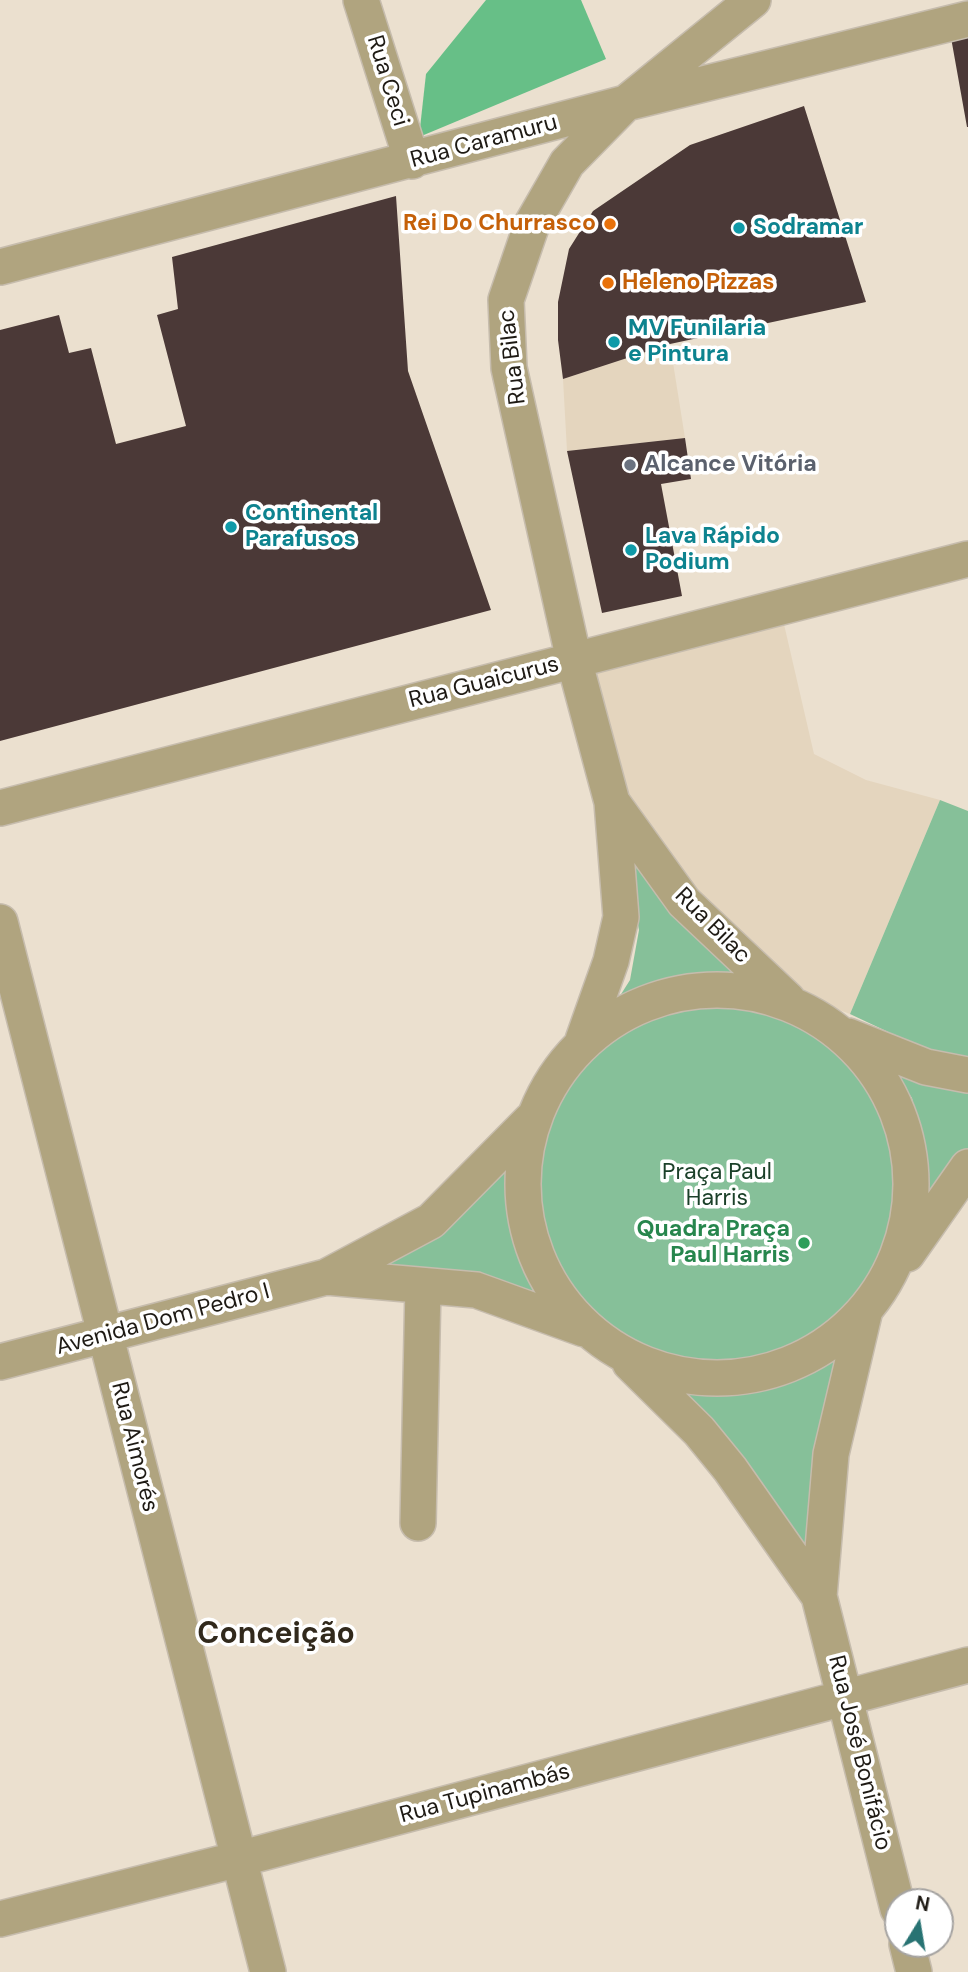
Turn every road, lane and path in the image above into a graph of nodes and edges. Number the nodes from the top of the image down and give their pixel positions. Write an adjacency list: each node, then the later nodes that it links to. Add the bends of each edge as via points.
1 (361, 0): 5 (street, Rua Ceci)
2 (753, 0): 4 (street, Rua Bilac)
3 (968, 19): 4 (street, Rua Caramuru)
4 (626, 103): 5 (street, Rua Caramuru); 8 (street, Rua Bilac, via 567,163 531,224 506,300 509,368)
5 (412, 161): 6 (street, Rua Caramuru)
6 (0, 267)
7 (968, 559): 8 (street, Rua Guaicurus)
8 (574, 660): 9 (street, Rua Bilac); 10 (street, Rua Guaicurus)
9 (612, 802): 12 (street, Rua Bilac, via 684,902); 14 (street, Rua Bilac, via 621,916 611,961)
10 (0, 808)
11 (0, 922): 23 (street, Rua Aimorés)
12 (796, 1008): 13 (street); 14 (street, via 755,993 694,990 635,1006)
13 (829, 1028): 15 (street, via 926,1067); 19 (street, via 861,1052 895,1103 912,1162 909,1223)
14 (583, 1040): 16 (street, via 551,1082)
15 (968, 1075)
16 (535, 1116): 18 (street, Avenida Dom Pedro I, via 431,1222); 22 (street, via 524,1146 522,1207 538,1266 563,1305)
17 (968, 1167): 19 (street)
18 (326, 1277): 20 (street, Avenida Dom Pedro I); 23 (street, Avenida Dom Pedro I)
19 (888, 1280): 21 (street)
20 (424, 1286): 22 (street, Avenida Dom Pedro I, via 476,1290); 26 (street)
21 (865, 1310): 24 (street, via 850,1328 799,1362 740,1378 678,1376); 27 (street, Rua José Bonifácio, via 831,1454)
22 (593, 1332): 24 (street)
23 (106, 1335): 25 (street, Avenida Dom Pedro I); 30 (street, Rua Aimorés)
24 (620, 1353): 27 (street, Rua José Bonifácio, via 715,1450)
25 (0, 1362)
26 (418, 1522)
27 (819, 1596): 29 (street, Rua José Bonifácio)
28 (968, 1665): 29 (street, Rua Tupinambás)
29 (845, 1698): 30 (street, Rua Tupinambás); 31 (street, Rua José Bonifácio)
30 (239, 1859): 32 (street, Rua Tupinambás); 33 (street, Rua Aimorés)
31 (893, 1888)
32 (0, 1919)
33 (268, 1972)

